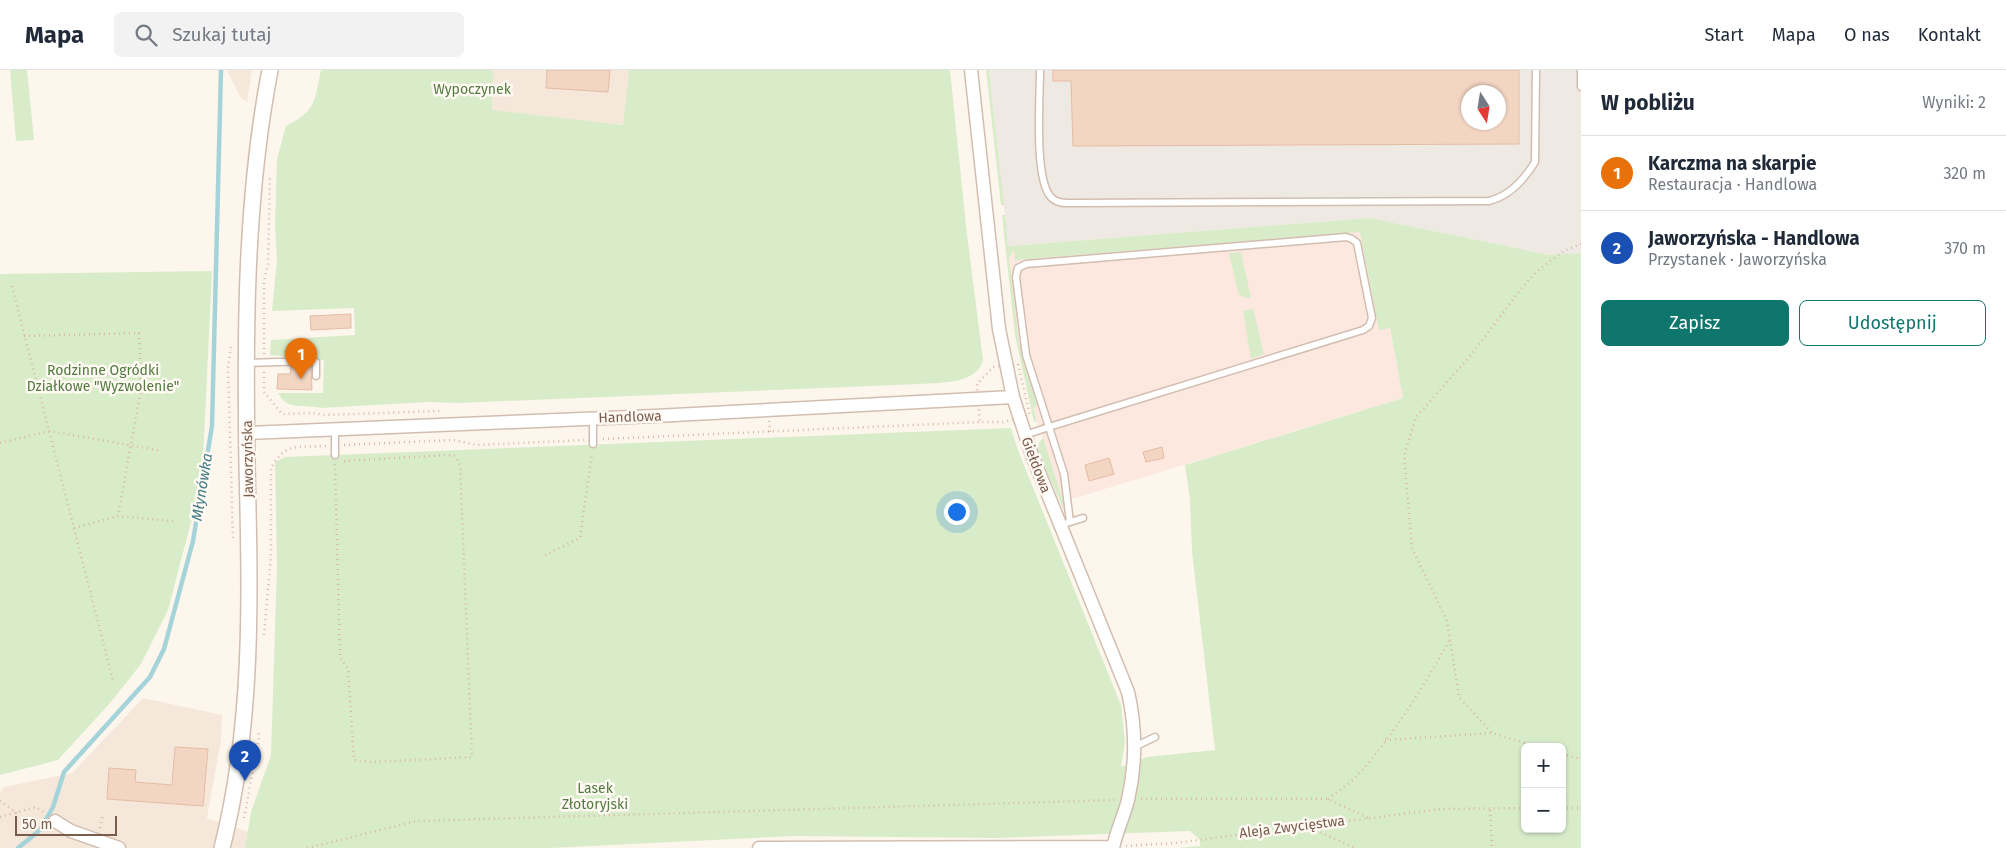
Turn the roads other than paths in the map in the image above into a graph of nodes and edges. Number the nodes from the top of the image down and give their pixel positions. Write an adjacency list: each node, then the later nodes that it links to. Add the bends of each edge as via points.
1 (270, 70): 7 (street, Jaworzyńska, via 251,210)
2 (971, 70): 9 (street, Giełdowa, via 999,329)
3 (1040, 70): 4 (lane, via 1041,170 1050,197 1059,202 1075,203 1500,199 1518,184 1535,162)
4 (1536, 70)
5 (1581, 70): 6 (lane)
6 (1581, 87)
7 (246, 363): 8 (lane, via 313,361 316,362); 13 (street, Jaworzyńska)
8 (316, 376)
9 (1013, 397): 10 (street, Handlowa); 14 (street, Giełdowa)
10 (593, 418): 12 (street, Handlowa); 15 (lane)
11 (1049, 427): 11 (lane, via 1366,329 1372,318 1357,243 1346,238 1022,265 1016,275 1025,351); 14 (lane); 18 (lane, via 1064,474)
12 (335, 429): 13 (street, Handlowa); 16 (lane)
13 (247, 433): 25 (street, Jaworzyńska, via 249,623 242,725)
14 (1025, 435): 18 (street, Giełdowa)
15 (593, 442)
16 (335, 458)
17 (1083, 518): 18 (lane)
18 (1065, 524): 20 (street, Giełdowa, via 1128,692)
19 (1155, 737): 20 (lane)
20 (1134, 747): 23 (street, Giełdowa, via 1128,799)
21 (55, 821): 24 (street, via 71,831)
22 (797, 847): 23 (street); 26 (street)
23 (1113, 847)
24 (119, 848)
25 (222, 848)
26 (759, 848)

